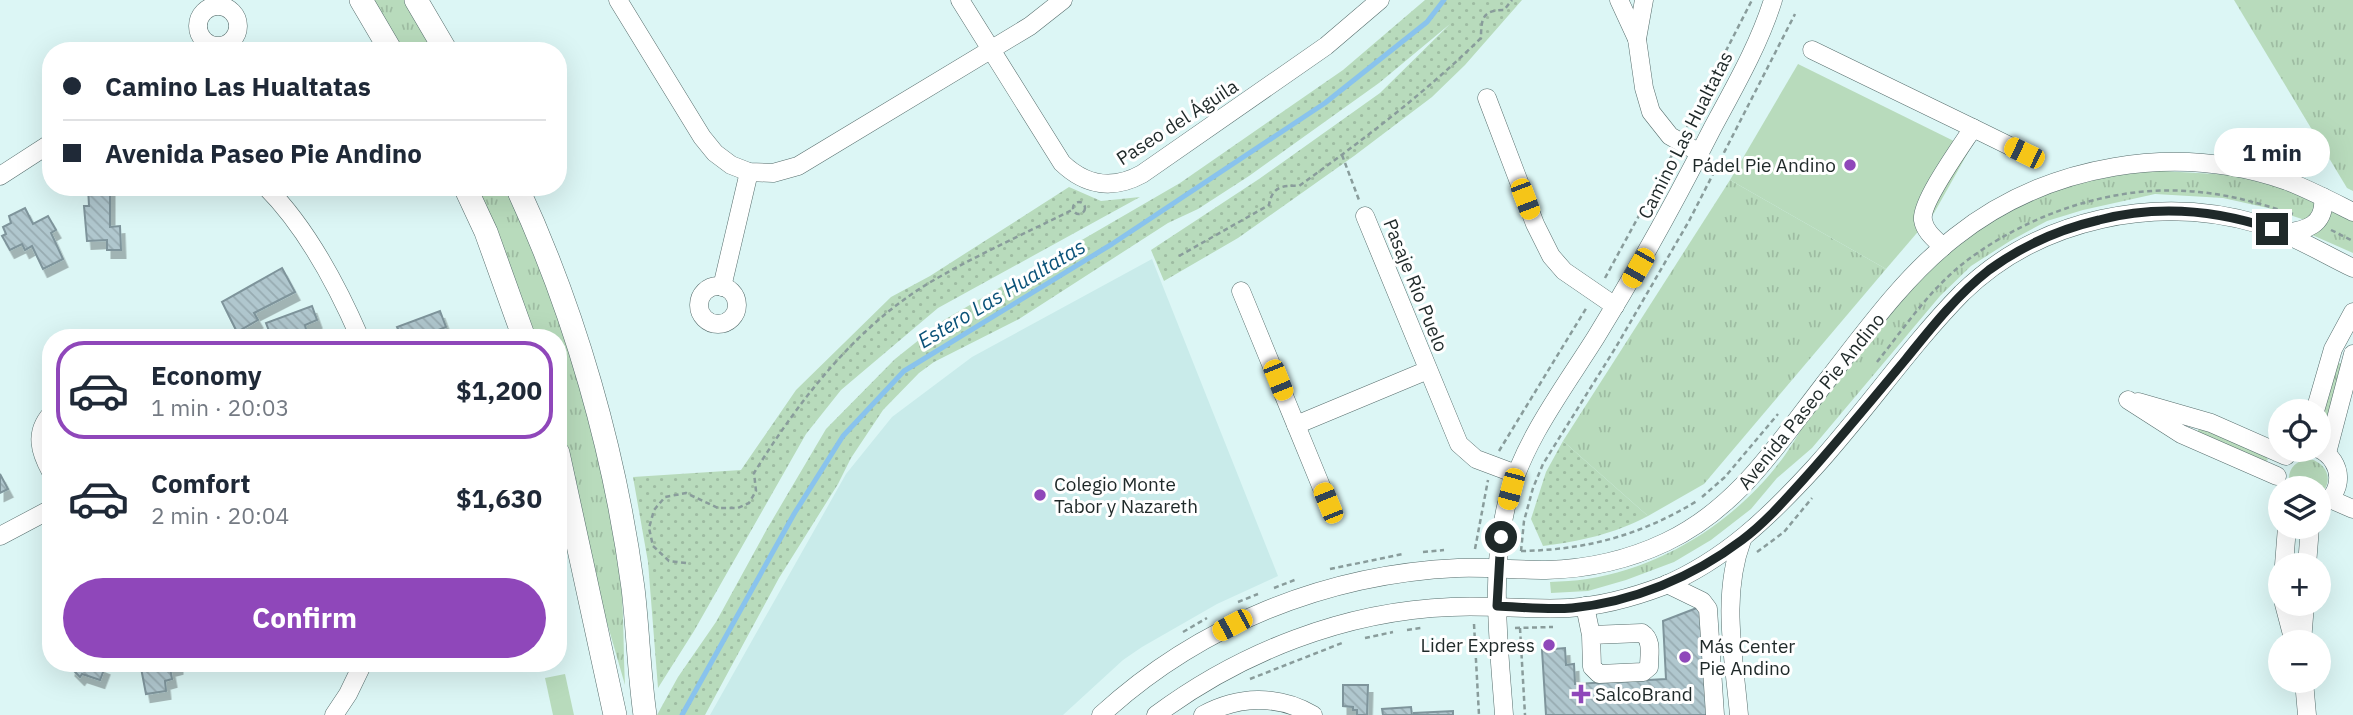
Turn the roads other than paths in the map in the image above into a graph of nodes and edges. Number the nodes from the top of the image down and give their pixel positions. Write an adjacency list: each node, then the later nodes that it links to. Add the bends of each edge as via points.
1 (361, 0): 11 (main road)
2 (416, 0): 12 (main road)
3 (618, 0): 20 (street, via 708,145 723,160)
4 (960, 0): 13 (street, Paseo del Águila)
5 (1063, 0): 13 (street)
6 (1380, 0): 13 (street, Paseo del Águila, via 1294,69 1142,174 1118,184 1089,181 1062,163)
7 (1619, 0): 10 (street)
8 (1644, 0): 10 (street)
9 (1773, 0): 18 (street, Camino Las Hualtatas)
10 (1637, 39): 18 (street, via 1651,112 1663,129)
11 (386, 42)
12 (441, 42)
13 (991, 50): 20 (street, via 798,166 773,173)
14 (1812, 50): 16 (street)
15 (1488, 98): 33 (street, via 1546,248 1564,271)
16 (1973, 128): 19 (street); 29 (street, via 1923,213 1931,236)
17 (42, 149): 21 (street)
18 (1700, 153): 33 (street, Camino Las Hualtatas)
19 (2024, 153)
20 (749, 172): 31 (street)
21 (0, 176)
22 (273, 196): 35 (street, via 298,226)
23 (469, 196): 36 (main road)
24 (521, 196): 64 (main road, via 564,307 602,433 633,589)
25 (2323, 197): 26 (street, Avenida Paseo Pie Andino); 28 (street, via 2317,222 2305,230); 29 (street, Avenida Paseo Pie Andino, via 2284,180 2236,169 2132,164 2080,174 2027,193 1989,213)
26 (2353, 212)
27 (1365, 216): 38 (street, Pasaje Río Puelo)
28 (2282, 233): 30 (street, Avenida Paseo Pie Andino); 56 (street, Avenida Paseo Pie Andino, via 2224,216 2148,211 2071,228 2013,254 1965,291 1779,507)
29 (1943, 247): 57 (street, Avenida Paseo Pie Andino, via 1849,352 1754,475 1714,512 1668,541 1610,562 1545,570)
30 (2353, 268)
31 (722, 286)
32 (1241, 291): 40 (street)
33 (1615, 306): 46 (street, Camino Las Hualtatas)
34 (2353, 312): 39 (street, via 2333,349)
35 (355, 329)
36 (521, 329)
37 (2353, 354): 41 (street)
38 (1428, 370): 40 (street, Pasaje Río Puelo); 46 (street, Pasaje Río Puelo, via 1460,444 1469,454)
39 (2318, 399)
40 (1296, 425): 51 (street)
41 (2331, 425)
42 (42, 430): 44 (street)
43 (2268, 445): 47 (street, via 2128,400 2181,434)
44 (42, 451)
45 (2331, 459): 48 (street)
46 (1516, 474): 57 (street, Camino Las Hualtatas)
47 (2268, 478)
48 (2346, 481): 50 (street)
49 (567, 494): 67 (main road)
50 (2331, 494)
51 (1328, 503)
52 (2331, 504): 53 (street)
53 (2353, 509)
54 (42, 514): 55 (street)
55 (0, 536)
56 (1742, 540): 58 (street, Avenida Paseo Pie Andino); 59 (street)
57 (1499, 558): 60 (street, Camino Las Hualtatas); 68 (street, Avenida Paseo Pie Andino, via 1378,577 1279,604 1179,656)
58 (1667, 584): 60 (street, Avenida Paseo Pie Andino, via 1627,597 1588,622 1547,608); 61 (street)
59 (1730, 605): 61 (street); 73 (street)
60 (1497, 606): 65 (street, Camino Las Hualtatas); 69 (street, Avenida Paseo Pie Andino, via 1402,612 1328,628 1227,669)
61 (1708, 608): 72 (street)
62 (359, 672): 66 (street)
63 (2305, 693): 74 (street)
64 (645, 713)
65 (1506, 713)
66 (334, 715)
67 (615, 715)
68 (1101, 715)
69 (1156, 715)
70 (1203, 715): 71 (street, via 1240,700 1266,699)
71 (1313, 715)
72 (1715, 715)
73 (1739, 715)
74 (2307, 715)

